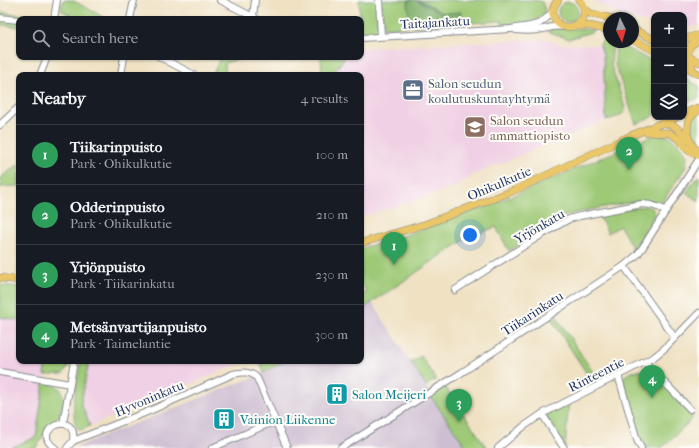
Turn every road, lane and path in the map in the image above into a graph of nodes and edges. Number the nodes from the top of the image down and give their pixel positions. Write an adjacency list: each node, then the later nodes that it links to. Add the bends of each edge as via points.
1 (57, 0): 10 (street)
2 (134, 0): 11 (street)
3 (220, 0): 12 (street)
4 (255, 0): 13 (street)
5 (379, 0): 23 (street)
6 (548, 0): 9 (main road)
7 (558, 0): 9 (main road)
8 (582, 3): 14 (main road, via 591,14); 17 (main road, via 583,18)
9 (553, 10): 18 (main road, via 556,21); 19 (street, Taitajankatu, via 541,23)
10 (54, 16)
11 (131, 16)
12 (251, 16)
13 (255, 16)
14 (603, 17)
15 (0, 18): 16 (street)
16 (16, 20)
17 (575, 26): 18 (main road); 20 (main road)
18 (565, 27): 19 (street, Taitajankatu, via 553,26 531,31)
19 (511, 28): 23 (street, Taitajankatu)
20 (603, 29)
21 (639, 32): 25 (main road)
22 (699, 35): 26 (main road)
23 (381, 36): 24 (street, Taitajankatu)
24 (364, 38)
25 (651, 38)
26 (687, 38)
27 (699, 40): 30 (main road, via 693,43)
28 (639, 43): 29 (main road)
29 (651, 49)
30 (687, 52)
31 (687, 56): 36 (main road)
32 (687, 58): 41 (main road)
33 (46, 60): 38 (street)
34 (124, 60): 39 (street)
35 (166, 60): 40 (street)
36 (699, 62)
37 (687, 68): 41 (main road)
38 (41, 72)
39 (122, 72)
40 (188, 72)
41 (696, 72)
42 (699, 109): 44 (main road); 49 (main road, via 689,118 686,130)
43 (16, 110): 47 (street)
44 (687, 113)
45 (670, 120): 46 (main road, Ohikulkutie)
46 (662, 123): 48 (main road, Ohikulkutie); 49 (main road, via 673,124)
47 (0, 124)
48 (640, 132): 50 (main road, via 670,132 688,150); 53 (main road, Ohikulkutie, via 506,194 426,224)
49 (689, 142): 50 (main road)
50 (699, 155)
51 (699, 159): 52 (street, Tiikarinkatu)
52 (666, 210): 54 (street, Tiikarinkatu, via 643,247); 57 (street, Yrjönkatu, via 651,204 642,204 570,219)
53 (364, 242)
54 (624, 266): 59 (street); 76 (street, Tiikarinkatu)
55 (0, 278): 56 (main road)
56 (16, 280)
57 (455, 290)
58 (699, 313): 59 (street, Rinteentie)
59 (675, 338): 60 (street, Rinteentie)
60 (645, 362): 63 (street, Rinteentie); 65 (street)
61 (73, 364): 64 (street)
62 (0, 372): 64 (street)
63 (618, 375): 66 (street, Rinteentie); 79 (street)
64 (70, 384): 68 (street)
65 (690, 409)
66 (542, 414): 77 (street, Rinteentie); 78 (street)
67 (275, 421): 69 (street, Hyvoninkatu, via 257,378 249,372 241,372); 74 (street); 75 (street)
68 (63, 424): 69 (street, via 71,428); 70 (street, via 59,423 52,427 48,434)
69 (73, 441): 73 (street)
70 (49, 442): 71 (street); 72 (street)
71 (43, 448)
72 (55, 448)
73 (67, 448)
74 (212, 448)
75 (287, 448)
76 (341, 448)
77 (498, 448)
78 (564, 448)
79 (641, 448)

